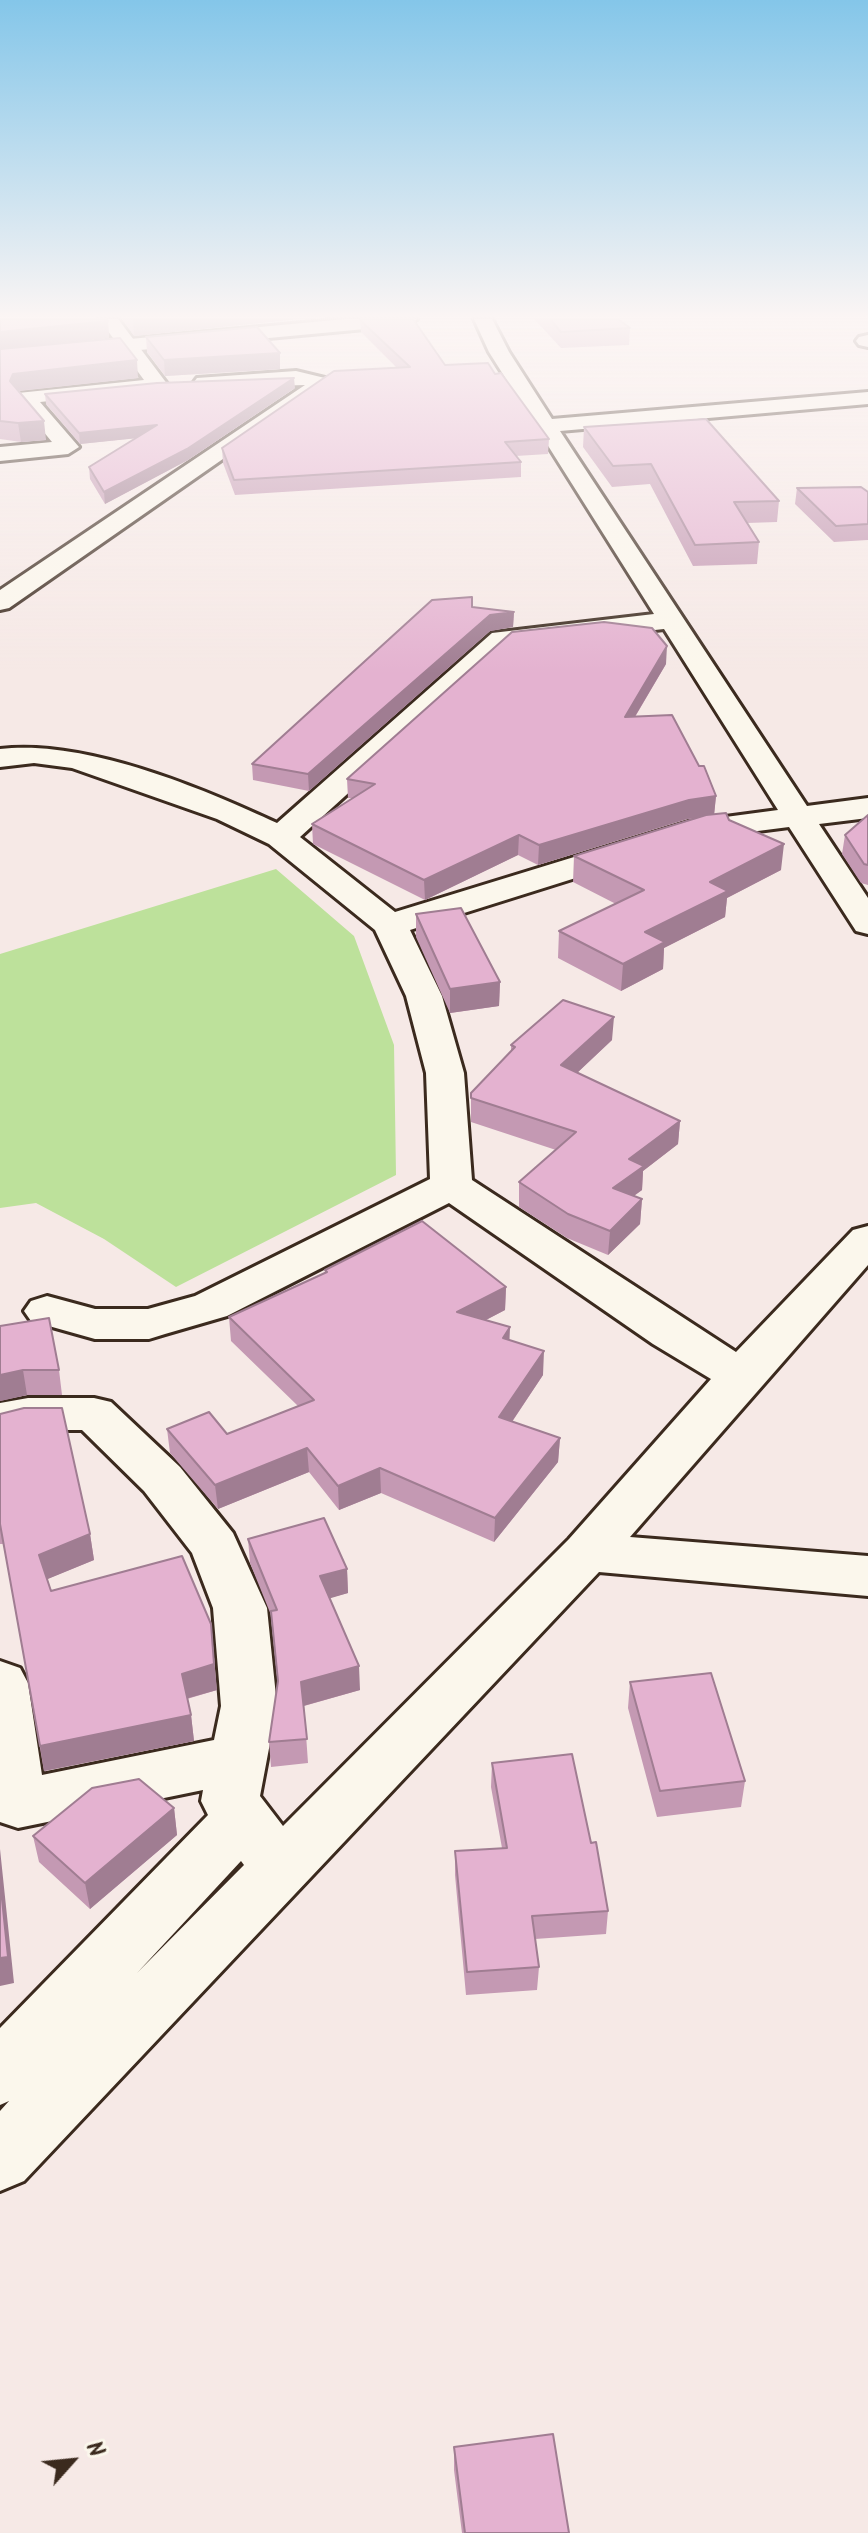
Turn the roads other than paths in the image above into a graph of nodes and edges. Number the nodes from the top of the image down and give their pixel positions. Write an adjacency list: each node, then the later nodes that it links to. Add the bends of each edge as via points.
1 (60, 437): 4 (street, via 68,447)
2 (242, 437): 5 (street)
3 (553, 437): 6 (street)
4 (0, 454)
5 (1, 600)
6 (673, 620): 9 (street); 10 (street, via 502,639)
7 (0, 758): 10 (street, via 34,754 77,759 167,789)
8 (868, 808): 9 (street)
9 (800, 819): 11 (street); 12 (street, via 699,829)
10 (280, 837): 12 (street)
11 (868, 924)
12 (390, 925): 13 (street, via 424,996 445,1073)
13 (451, 1185): 15 (street, via 211,1306 149,1324 95,1324); 16 (street)
14 (868, 1239): 16 (street)
15 (47, 1311)
16 (741, 1376): 18 (street)
17 (0, 1420): 21 (street, via 28,1414 94,1414 162,1479 215,1546 240,1608 249,1706)
18 (587, 1552): 19 (street); 23 (street)
19 (868, 1576)
20 (0, 1683): 21 (street, via 18,1804)
21 (238, 1759): 22 (street, via 230,1801)
22 (243, 1818): 23 (street); 24 (street)
23 (281, 1868): 25 (street)
24 (0, 2074)
25 (0, 2158)

